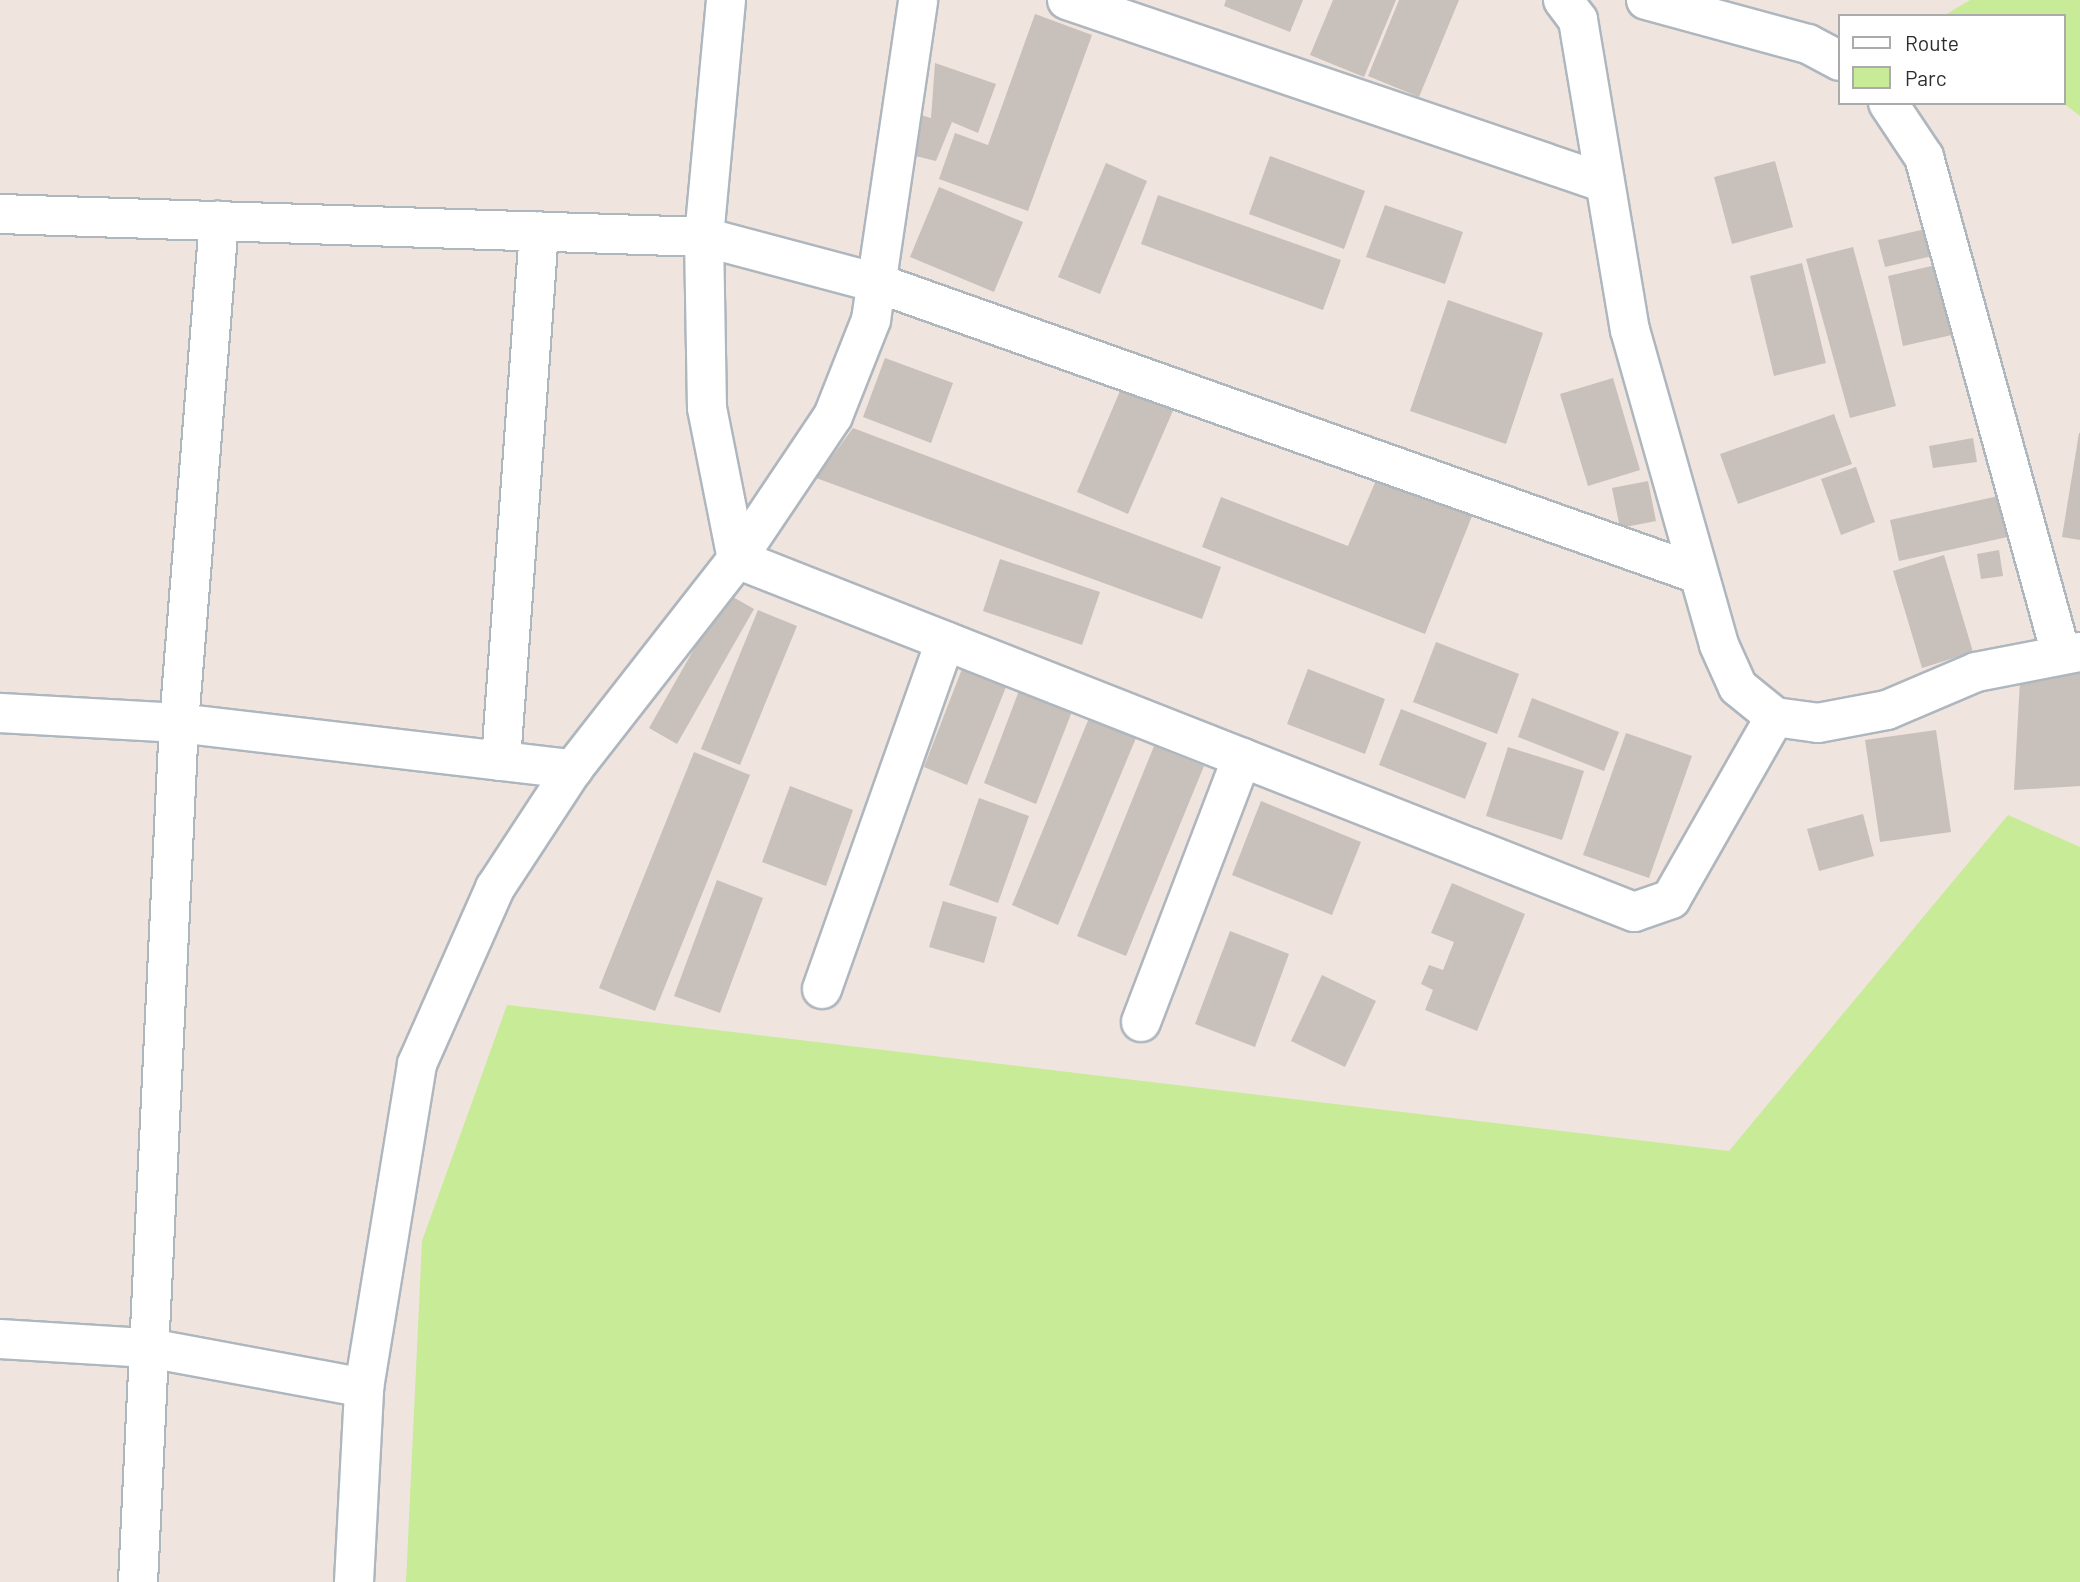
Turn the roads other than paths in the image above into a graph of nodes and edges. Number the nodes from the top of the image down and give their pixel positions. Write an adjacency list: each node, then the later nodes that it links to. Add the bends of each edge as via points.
1 (726, 0): 12 (street)
2 (918, 0): 13 (street)
3 (1067, 0): 8 (street)
4 (1646, 0): 6 (street, via 1808,44)
5 (1581, 7): 8 (street)
6 (1839, 60)
7 (1889, 105): 17 (street, via 1924,157)
8 (1602, 182): 15 (street, via 1630,330)
9 (0, 214): 10 (street)
10 (219, 221): 11 (street); 20 (street)
11 (539, 231): 12 (street); 22 (street)
12 (704, 236): 13 (street); 14 (street, via 707,408)
13 (877, 283): 14 (street, via 871,320 833,416); 15 (street)
14 (737, 559): 16 (street); 23 (street)
15 (1698, 574): 19 (street, via 1738,687)
16 (945, 641): 21 (street); 24 (street)
17 (2071, 653): 19 (street, via 1976,672 1887,710 1818,723)
18 (0, 713): 20 (street)
19 (1775, 717): 21 (street, via 1671,900 1634,912)
20 (179, 723): 22 (street); 27 (street)
21 (1242, 758): 25 (street)
22 (501, 761): 23 (street)
23 (573, 769): 28 (street, via 495,888 417,1064)
24 (822, 989)
25 (1141, 1022)
26 (0, 1339): 27 (street)
27 (149, 1348): 28 (street); 29 (street)
28 (364, 1388): 30 (street)
29 (138, 1582)
30 (354, 1582)

